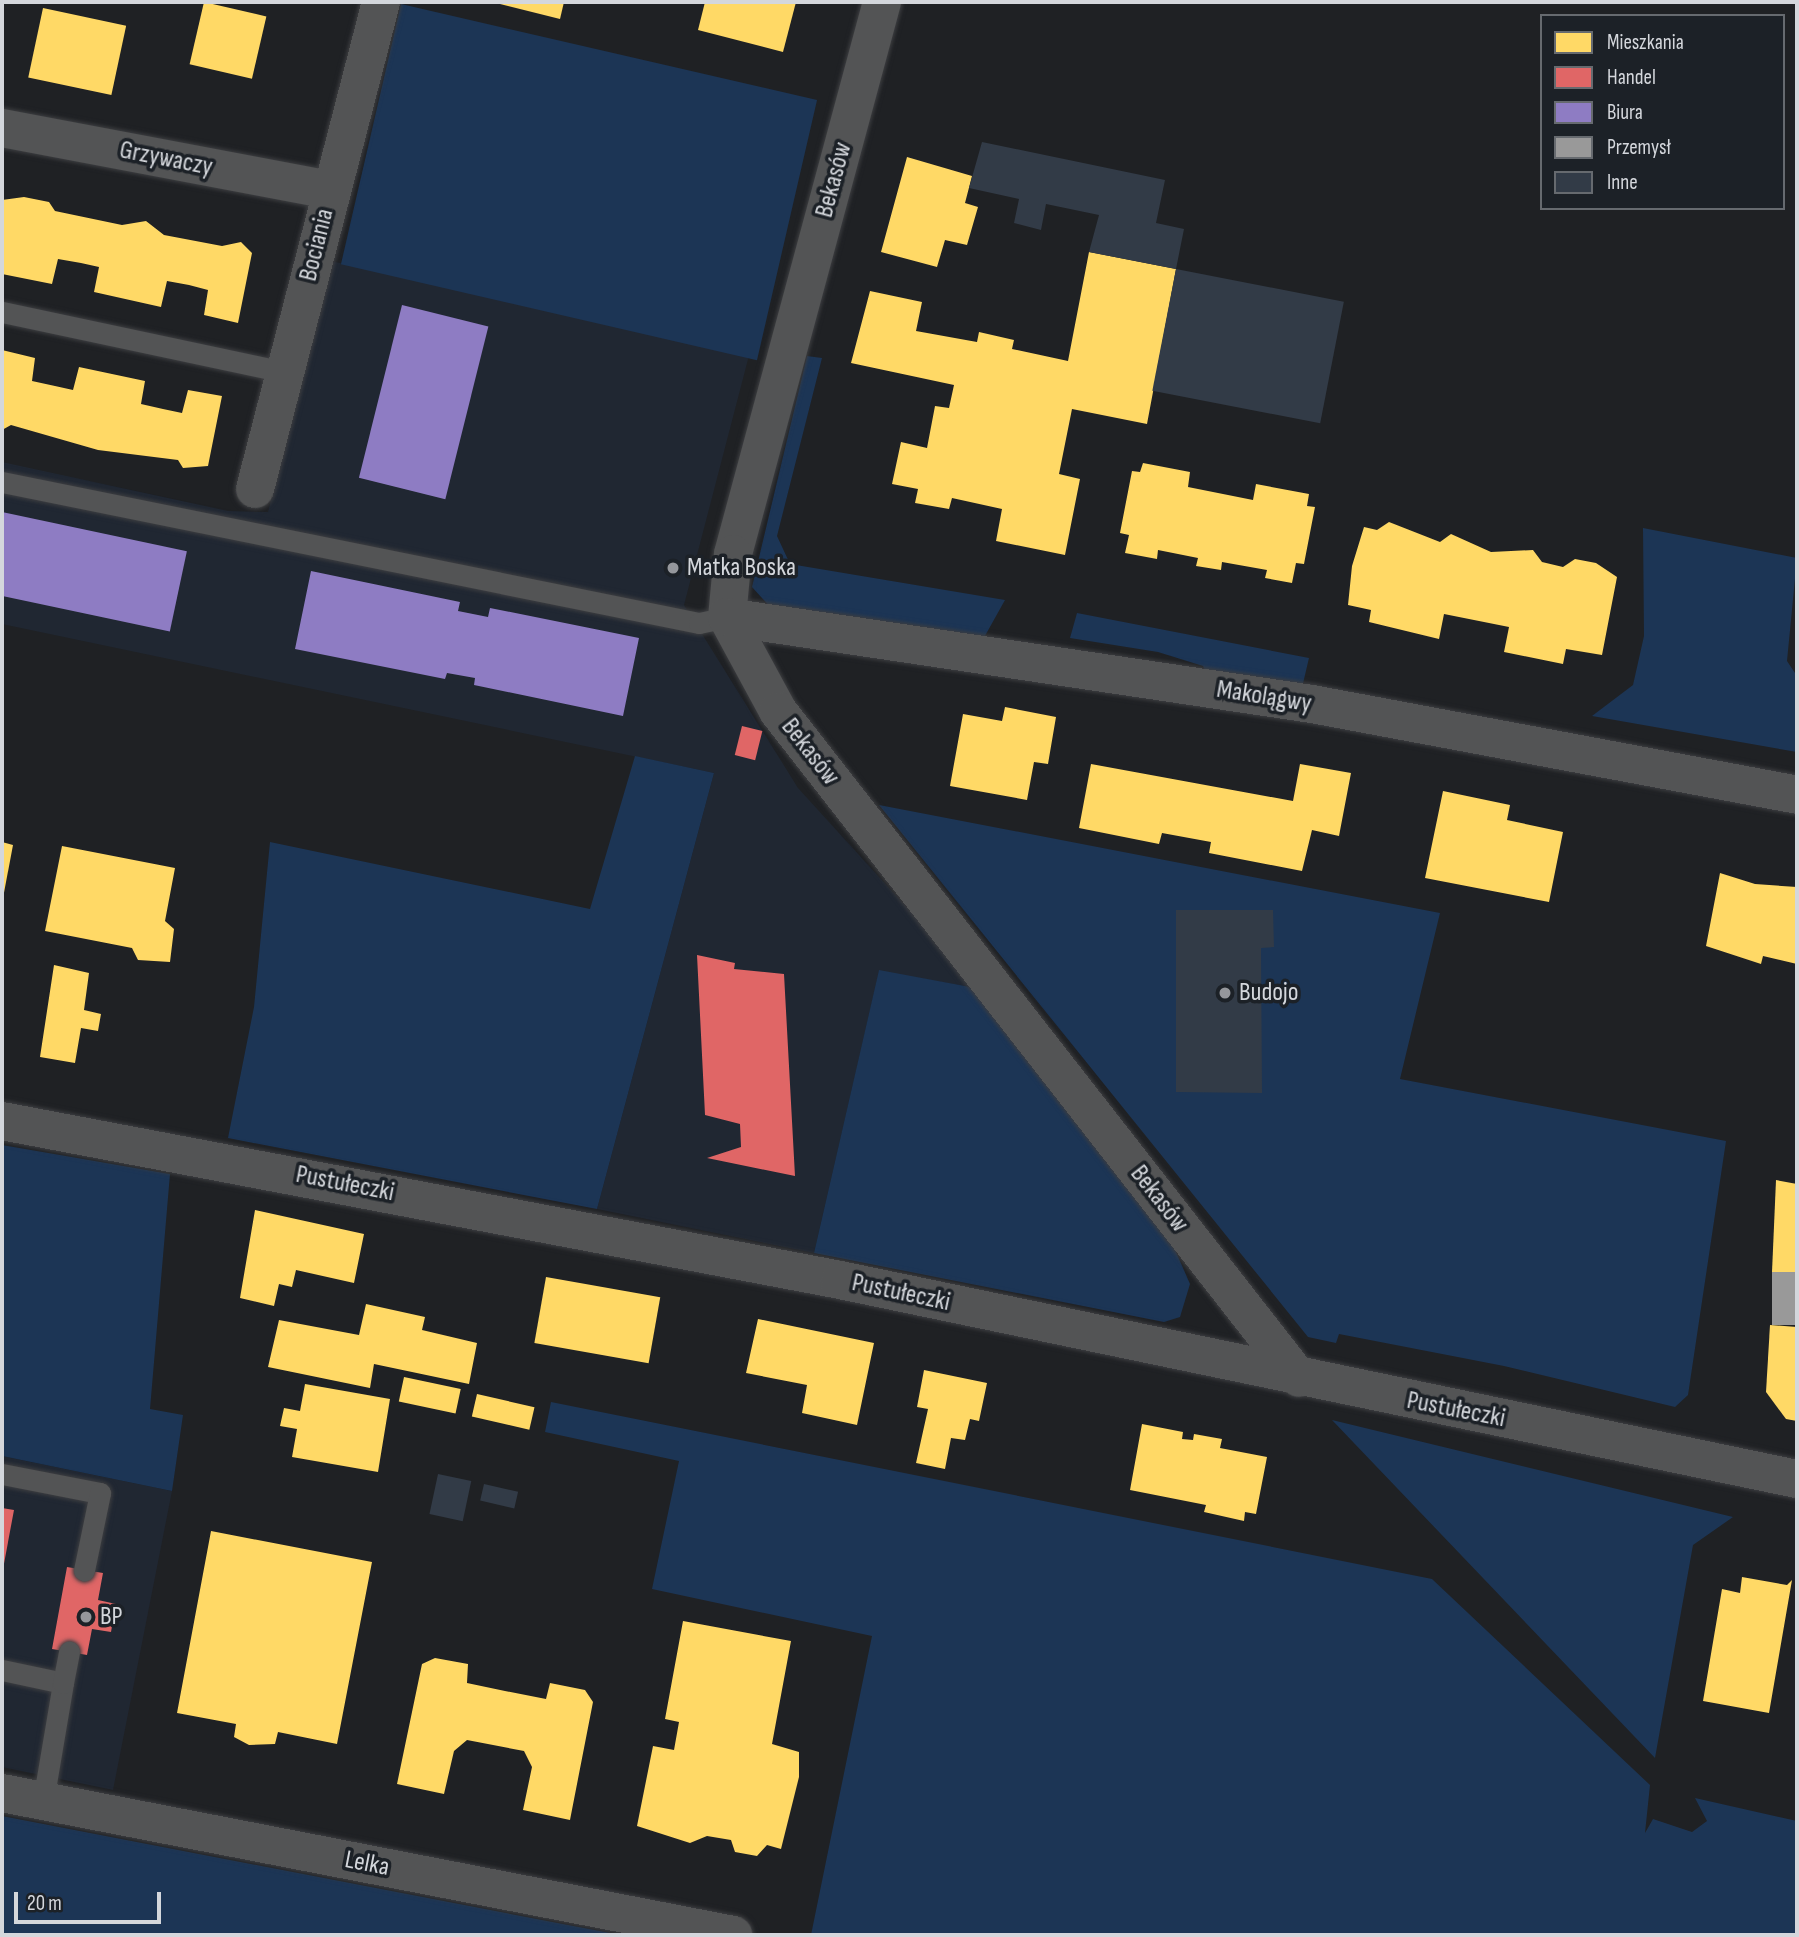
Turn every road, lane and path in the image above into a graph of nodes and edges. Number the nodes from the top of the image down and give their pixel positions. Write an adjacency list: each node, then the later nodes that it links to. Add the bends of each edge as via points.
1 (382, 2): 4 (street, Bociania)
2 (882, 2): 9 (street, Bekasów, via 733,554)
3 (2, 128): 4 (street, Grzywaczy)
4 (331, 190): 6 (street, Bociania)
5 (2, 312): 6 (lane)
6 (285, 372): 8 (street, Bociania)
7 (2, 482): 9 (lane, via 699,623)
8 (255, 489)
9 (727, 617): 10 (street, Makolągwy, via 1295,701); 12 (street, Bekasów, via 778,711)
10 (1797, 795)
11 (2, 1121): 12 (street, Pustułeczki, via 840,1280)
12 (1299, 1378): 14 (street, Pustułeczki)
13 (2, 1474): 15 (lane, via 100,1493)
14 (1797, 1479)
15 (84, 1570)
16 (69, 1652): 18 (lane)
17 (2, 1670): 18 (lane)
18 (63, 1683): 20 (lane)
19 (2, 1793): 20 (street, Lelka)
20 (43, 1801): 21 (street, Lelka)
21 (733, 1935)

